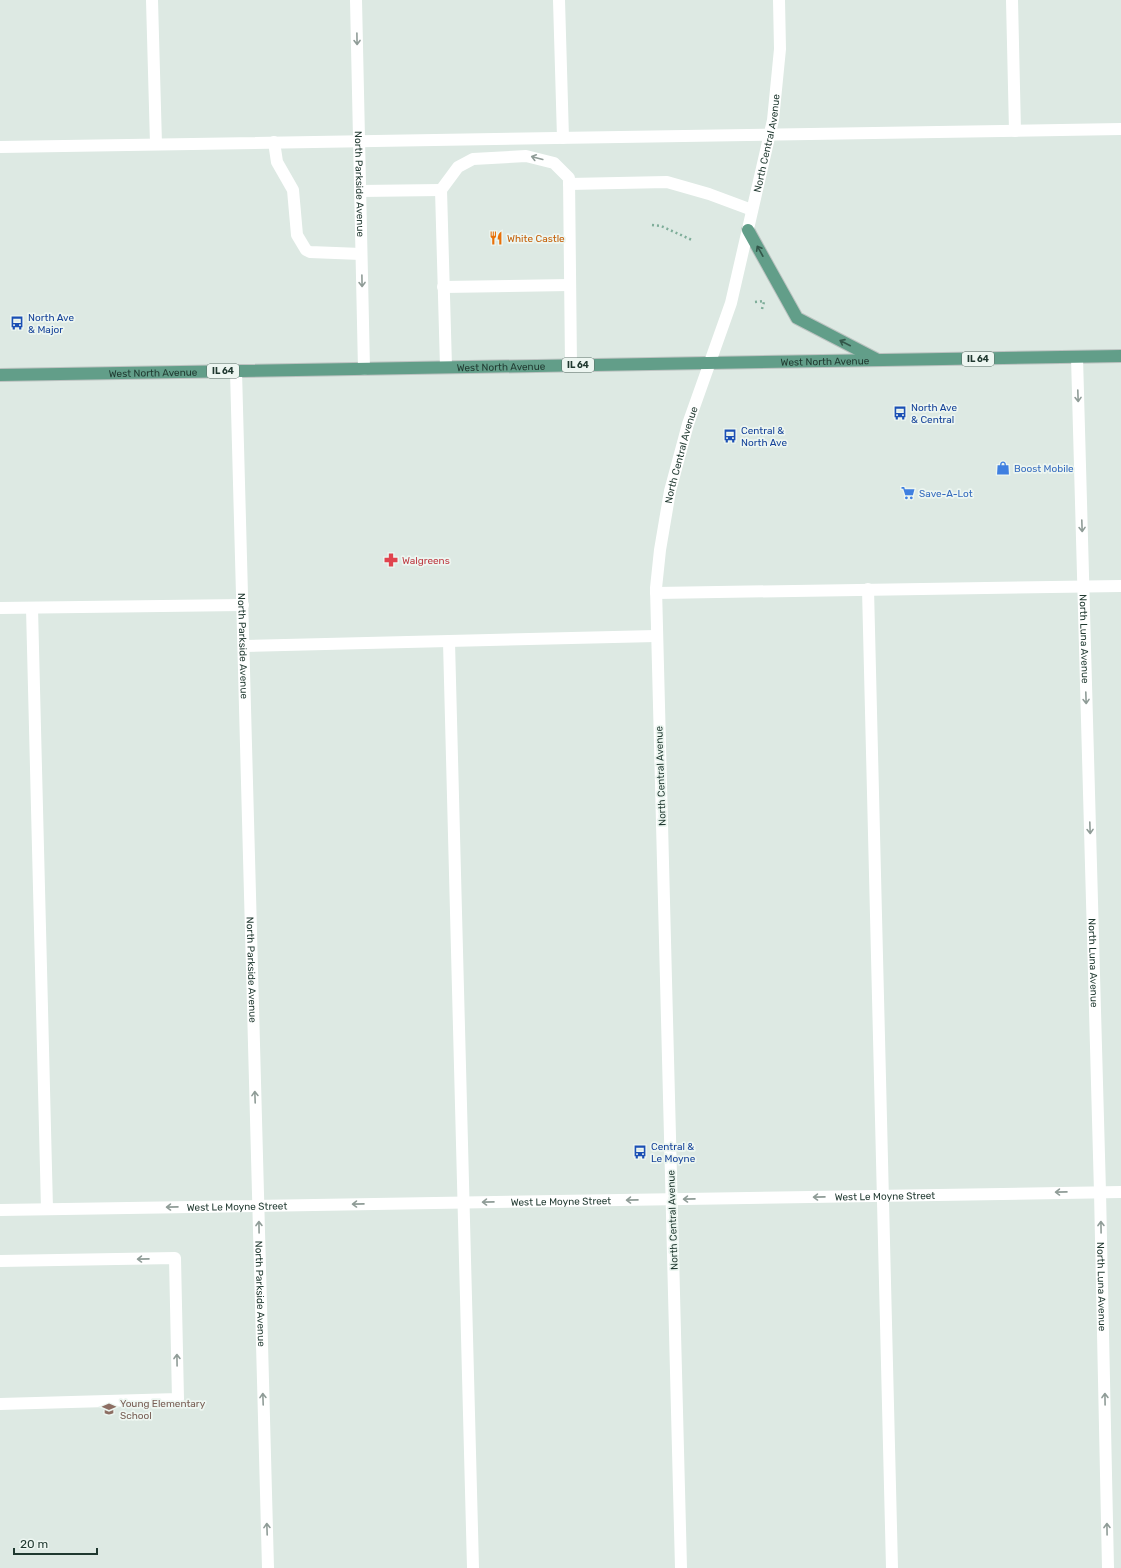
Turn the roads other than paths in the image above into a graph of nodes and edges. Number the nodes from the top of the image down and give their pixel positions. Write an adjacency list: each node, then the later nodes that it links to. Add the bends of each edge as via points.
1 (152, 0): 12 (street)
2 (356, 0): 10 (street, North Parkside Avenue, one-way to 10)
3 (559, 0): 9 (street)
4 (779, 0): 8 (street, North Central Avenue, via 780,49 773,120)
5 (1012, 0): 7 (street)
6 (1121, 129): 7 (street)
7 (1015, 131): 8 (street)
8 (769, 135): 9 (street); 17 (street, North Central Avenue)
9 (562, 138): 10 (street)
10 (359, 141): 11 (street); 16 (street, North Parkside Avenue)
11 (274, 142): 12 (street); 19 (street, via 276,162 293,190 298,235 306,250)
12 (156, 144): 13 (street)
13 (0, 147)
14 (569, 181): 15 (street, one-way to 15, via 554,163 526,156 473,159 458,167); 17 (street, via 667,182); 20 (street)
15 (441, 190): 16 (street); 21 (street)
16 (360, 191): 19 (street, North Parkside Avenue)
17 (752, 210): 18 (street, North Central Avenue)
18 (748, 230): 24 (main road, one-way to 18, via 797,318); 25 (street, North Central Avenue, via 731,303)
19 (361, 254): 28 (street, North Parkside Avenue, one-way to 28)
20 (570, 285): 21 (street); 26 (street)
21 (443, 287): 27 (street)
22 (1121, 356): 23 (main road, West North Avenue / IL 64)
23 (1077, 357): 24 (main road, West North Avenue / IL 64); 31 (street, North Luna Avenue, one-way to 31)
24 (879, 360): 25 (main road, West North Avenue / IL 64)
25 (710, 362): 26 (main road, West North Avenue / IL 64); 34 (street, North Central Avenue, via 688,424 670,491)
26 (571, 365): 27 (main road, West North Avenue / IL 64)
27 (446, 367): 28 (main road, West North Avenue / IL 64)
28 (364, 369): 29 (main road, West North Avenue / IL 64)
29 (236, 371): 30 (main road, West North Avenue / IL 64); 35 (street, North Parkside Avenue)
30 (0, 375)
31 (1083, 586): 32 (street); 33 (street); 41 (street, North Luna Avenue, one-way to 41)
32 (1121, 586)
33 (868, 589): 34 (street); 43 (street)
34 (656, 593): 38 (street, North Central Avenue)
35 (242, 605): 37 (street); 40 (street, North Parkside Avenue)
36 (0, 608): 37 (street)
37 (32, 608): 47 (street)
38 (656, 636): 39 (street); 44 (street, North Central Avenue)
39 (449, 642): 40 (street); 45 (street)
40 (244, 646): 46 (street, North Parkside Avenue, one-way to 40)
41 (1100, 1192): 42 (street, West Le Moyne Street); 43 (street, West Le Moyne Street, one-way to 43); 55 (street, North Luna Avenue, one-way to 41)
42 (1121, 1192)
43 (883, 1196): 44 (street, West Le Moyne Street, one-way to 44); 54 (street)
44 (671, 1199): 45 (street, West Le Moyne Street, one-way to 45); 53 (street, North Central Avenue)
45 (464, 1202): 46 (street, West Le Moyne Street, one-way to 46); 52 (street)
46 (258, 1206): 47 (street, West Le Moyne Street, one-way to 47); 51 (street, North Parkside Avenue, one-way to 46)
47 (47, 1209): 48 (street, West Le Moyne Street)
48 (0, 1210)
49 (0, 1261): 50 (street, one-way to 49, via 178,1399 175,1258)
50 (0, 1404)
51 (268, 1568)
52 (473, 1568)
53 (681, 1568)
54 (892, 1568)
55 (1108, 1568)

